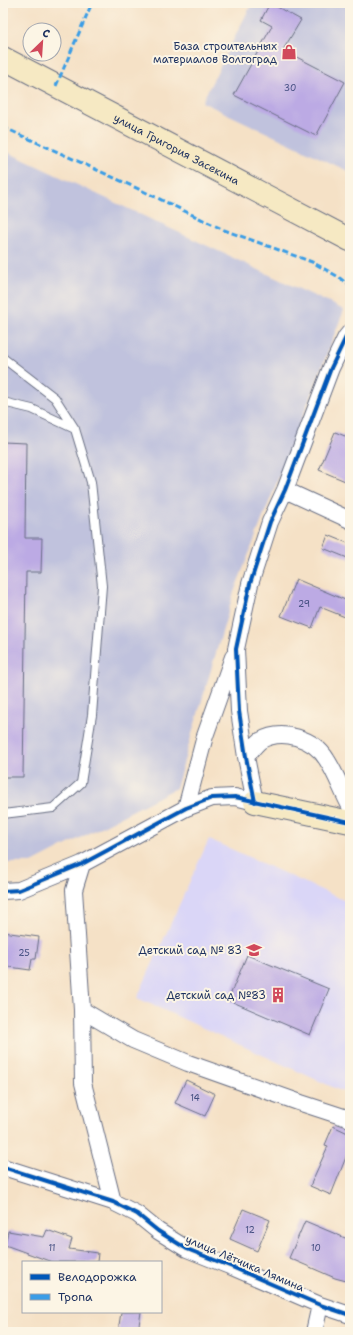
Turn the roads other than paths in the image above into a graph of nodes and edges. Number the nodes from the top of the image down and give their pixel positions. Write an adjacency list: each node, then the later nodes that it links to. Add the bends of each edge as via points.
1 (3, 58): 2 (main road, улица Григория Засекина)
2 (350, 240)
3 (350, 332): 7 (street, via 331,368)
4 (3, 358): 6 (lane, via 55,398)
5 (3, 402): 6 (lane, via 32,409)
6 (75, 429): 14 (lane, via 91,482 102,586 92,715 81,783 53,808)
7 (284, 490): 8 (street); 9 (street, via 270,522 250,584)
8 (350, 520)
9 (236, 649): 10 (street, via 239,711); 13 (street, via 204,736)
10 (246, 757): 11 (street); 12 (street, via 259,742 273,736 294,736 313,744 326,758)
11 (254, 802): 13 (street, via 235,798 212,798); 15 (main road)
12 (350, 806)
13 (186, 808): 16 (street)
14 (3, 814)
15 (350, 822)
16 (82, 864): 18 (street); 20 (street, via 74,890)
17 (3, 890): 18 (street)
18 (19, 890): 19 (street)
19 (3, 897)
20 (82, 1010): 21 (street, via 133,1040 188,1063); 23 (street, via 83,1084)
21 (350, 1119)
22 (3, 1167): 23 (street, улица Лётчика Лямина)
23 (113, 1202): 24 (street, улица Лётчика Лямина, via 137,1214 187,1249)
24 (320, 1305): 25 (street, улица Лётчика Лямина); 26 (street)
25 (350, 1315)
26 (314, 1332)

